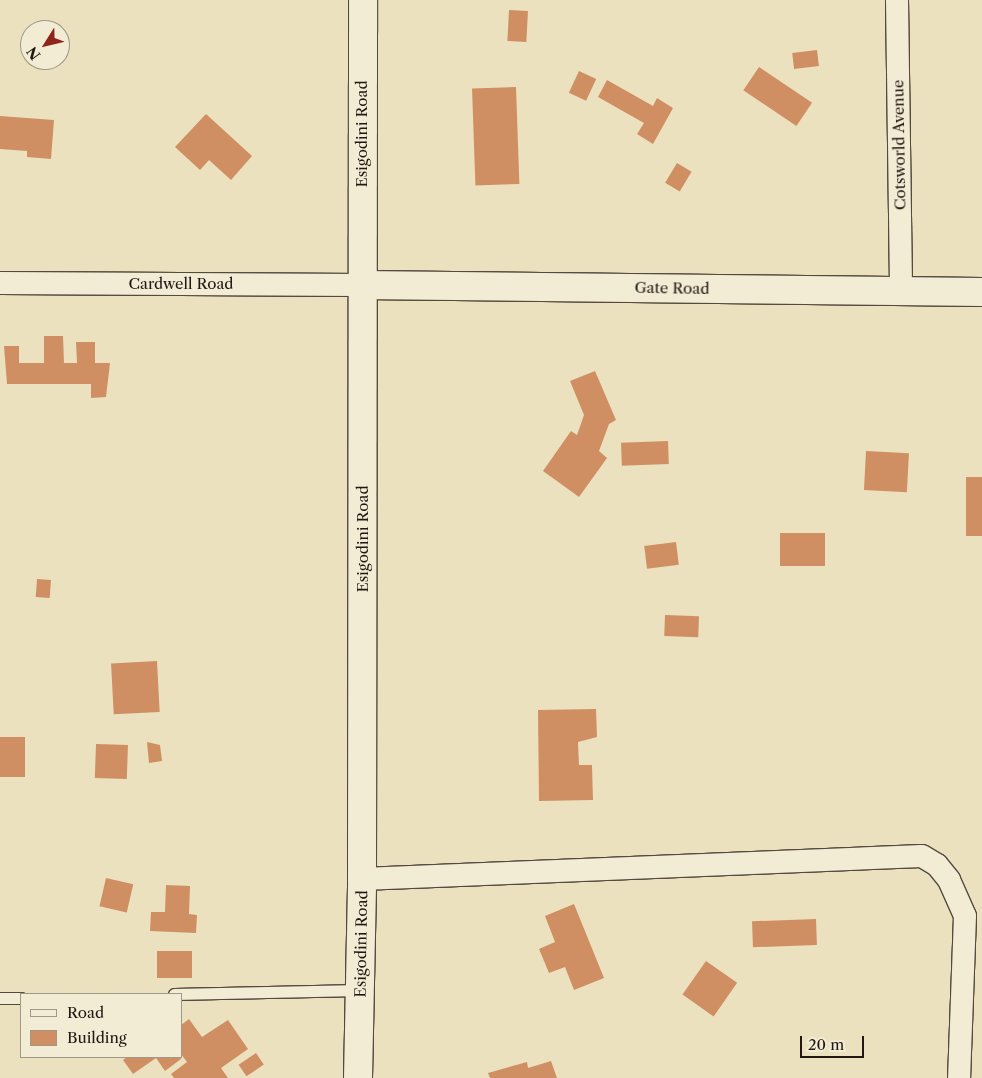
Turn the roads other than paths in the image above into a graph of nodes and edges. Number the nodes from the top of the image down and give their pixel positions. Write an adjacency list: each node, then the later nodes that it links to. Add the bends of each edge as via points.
1 (362, 0): 4 (main road, Esigodini Road)
2 (897, 0): 5 (street, Cotsworld Avenue)
3 (0, 283): 4 (street, Cardwell Road)
4 (361, 285): 5 (main road, Gate Road); 7 (main road, Esigodini Road)
5 (901, 290): 6 (main road, Gate Road)
6 (982, 292)
7 (362, 879): 8 (main road, Esigodini Road); 13 (street, via 922,856 936,865 949,880 965,916)
8 (360, 990): 9 (lane); 12 (main road, Esigodini Road)
9 (182, 994)
10 (0, 998): 11 (lane)
11 (20, 998)
12 (358, 1078)
13 (959, 1078)

